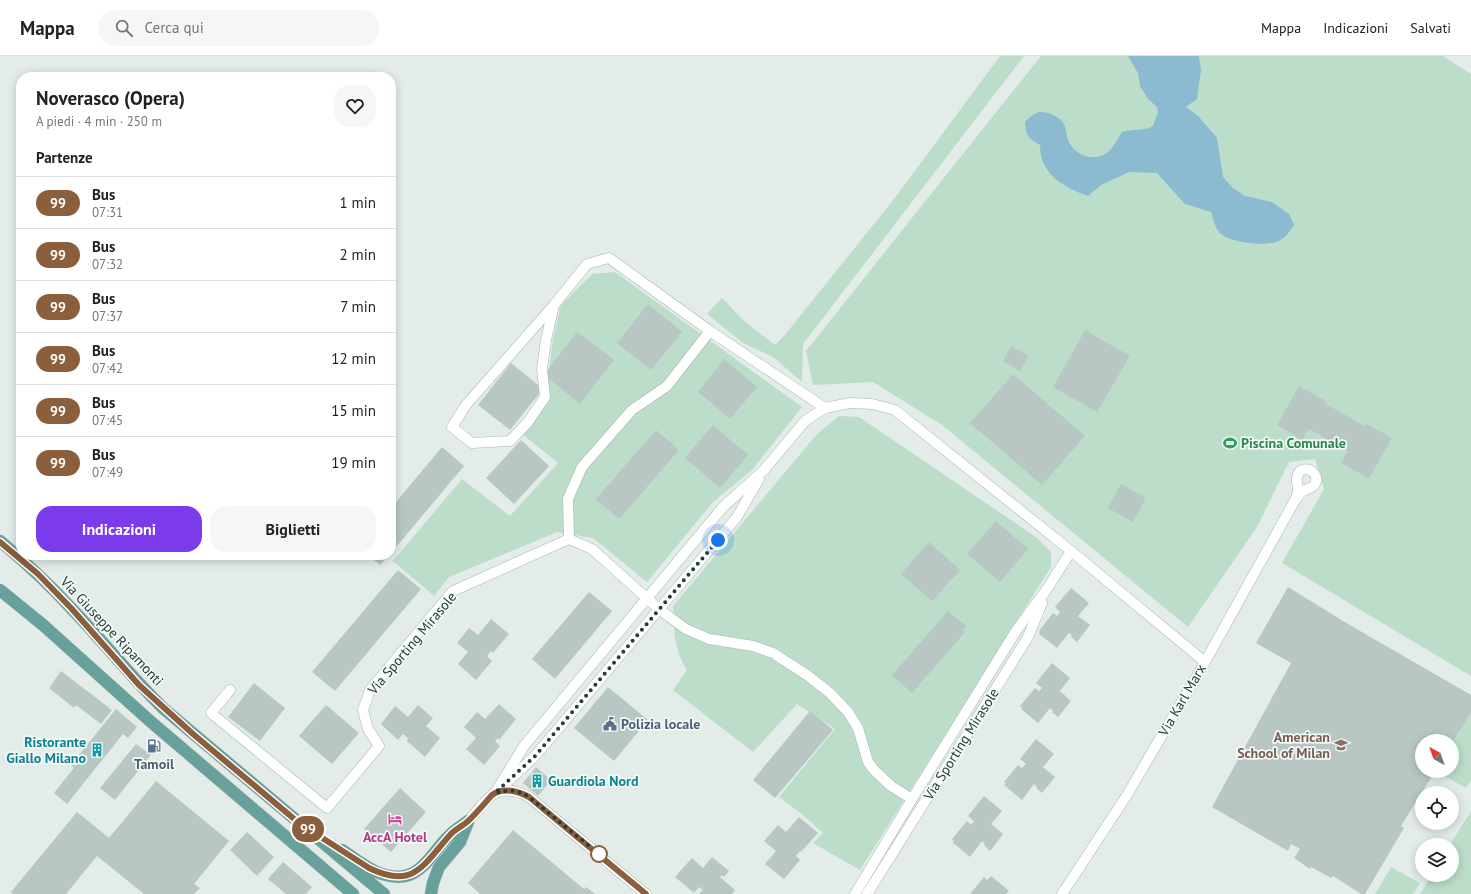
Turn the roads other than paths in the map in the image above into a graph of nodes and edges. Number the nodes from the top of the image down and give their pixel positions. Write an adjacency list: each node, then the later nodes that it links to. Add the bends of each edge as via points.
1 (554, 305): 1 (street, via 542,369 545,397 528,422 510,441 472,443 452,427 466,405); 2 (street, via 587,264 609,258)
2 (710, 331): 3 (street); 6 (street, via 667,386 632,410 582,467 568,499)
3 (825, 408): 4 (street, via 805,421); 8 (street, via 850,403 872,404 895,410)
4 (764, 470): 13 (street, via 723,507); 14 (street, via 737,517)
5 (1294, 502): 15 (street, Via Karl Marx)
6 (568, 539): 13 (street, Via Sporting Mirasole, via 592,550); 16 (street, Via Sporting Mirasole, via 453,591 370,690 363,710 368,729 379,746 327,808 211,713)
7 (0, 541): 9 (main road, Via Giuseppe Ripamonti)
8 (1071, 551): 12 (street, Via Sporting Mirasole); 15 (street)
9 (16, 555)
10 (22, 560): 20 (main road, Via Giuseppe Ripamonti, via 71,608 139,685 164,709)
11 (0, 590): 21 (main road)
12 (1047, 590): 18 (street, Via Sporting Mirasole, via 1016,631); 26 (street, Via Sporting Mirasole, via 1028,637)
13 (648, 598): 14 (street, Via Sporting Mirasole); 17 (street, via 524,746)
14 (660, 610): 17 (street, via 535,756); 18 (street, Via Sporting Mirasole, via 686,629 709,639 754,646 773,653 807,675 830,693 848,712 858,728 868,762 874,770 891,786)
15 (1205, 662): 27 (street, Via Karl Marx, via 1127,795)
16 (230, 690)
17 (495, 793): 19 (street); 24 (street, via 519,791 529,797)
18 (912, 799): 25 (street, Via Sporting Mirasole)
19 (468, 821): 20 (main road, via 451,834 429,860 406,876 393,876 369,868); 23 (main road, via 460,842 439,867)
20 (299, 823): 22 (main road)
21 (353, 894)
22 (384, 894)
23 (431, 894)
24 (646, 894)
25 (855, 894)
26 (867, 894)
27 (1062, 894)

